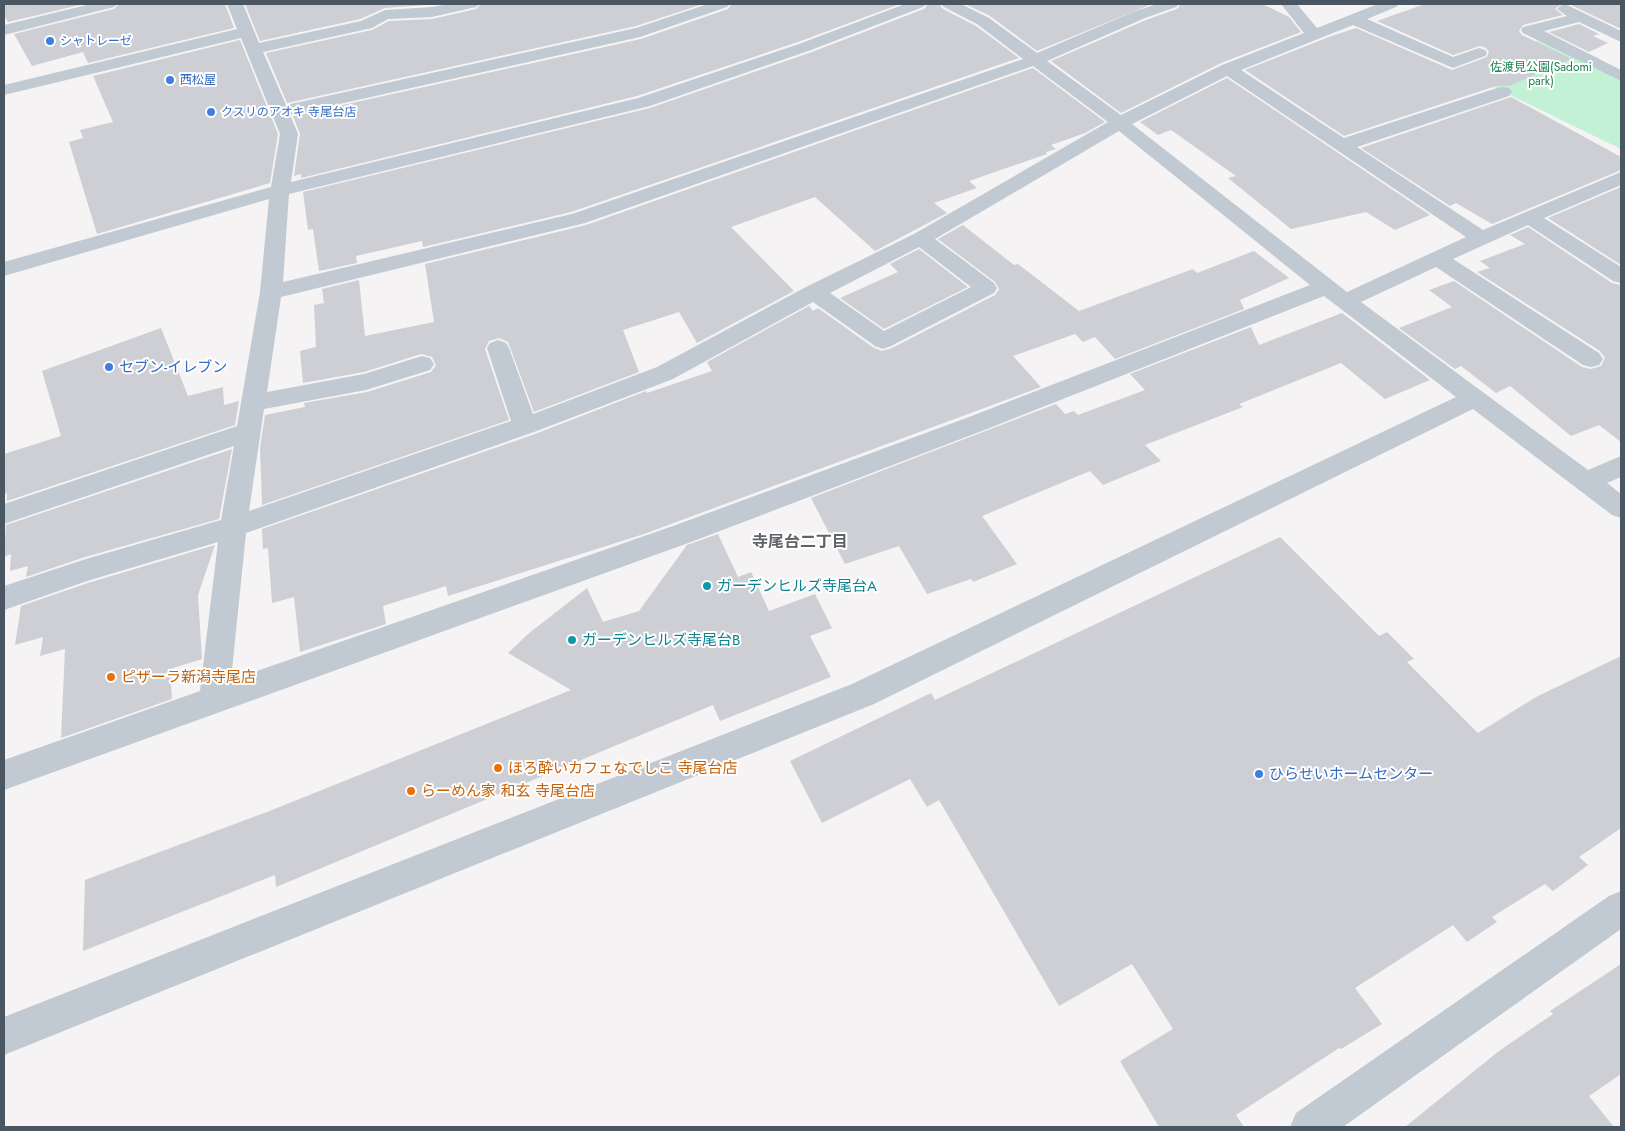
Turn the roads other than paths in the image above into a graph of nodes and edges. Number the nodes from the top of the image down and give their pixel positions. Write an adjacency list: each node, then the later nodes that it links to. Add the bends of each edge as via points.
1 (109, 4): 14 (street)
2 (235, 4): 15 (street)
3 (471, 4): 18 (street, via 432,12 385,15 366,25)
4 (722, 4): 25 (street, via 640,32)
5 (918, 4): 29 (street, via 644,102)
6 (949, 4): 20 (street, via 982,21)
7 (1171, 4): 20 (street)
8 (1289, 4): 16 (street)
9 (1391, 4): 12 (street)
10 (1555, 4): 11 (street)
11 (1583, 10): 13 (street); 17 (street); 22 (street, via 1529,30)
12 (1353, 19): 16 (street); 19 (street, via 1453,63)
13 (1621, 22)
14 (4, 30)
15 (246, 32): 18 (street); 23 (street)
16 (1313, 34): 21 (street)
17 (1621, 37)
18 (253, 49): 25 (street)
19 (1479, 53)
20 (1034, 60): 26 (street); 36 (street, via 578,218)
21 (1228, 69): 26 (street); 27 (street)
22 (1621, 76)
23 (4, 90)
24 (1503, 92): 27 (street)
25 (280, 112): 29 (street, via 290,134)
26 (1120, 123): 31 (street); 38 (street)
27 (1343, 145): 32 (street)
28 (1619, 182): 30 (street)
29 (280, 190): 34 (street); 36 (street)
30 (1529, 217): 32 (street); 35 (street)
31 (921, 238): 37 (street); 37 (street, via 986,288 883,340)
32 (1480, 238): 33 (street)
33 (1437, 258): 38 (street); 40 (street)
34 (4, 269)
35 (1621, 276)
36 (271, 292): 43 (street)
37 (814, 292): 44 (street, via 665,373)
38 (1336, 294): 42 (street); 52 (street, via 682,534)
39 (498, 348): 44 (street)
40 (1591, 359)
41 (422, 364): 43 (street, via 366,382)
42 (1475, 398): 47 (street); 55 (street, via 863,694)
43 (252, 403): 45 (street)
44 (525, 426): 50 (street)
45 (247, 432): 49 (street); 50 (street)
46 (1621, 466): 47 (street)
47 (1586, 482): 48 (street)
48 (1621, 508)
49 (4, 514)
50 (233, 526): 51 (street); 52 (street)
51 (4, 598)
52 (214, 700): 53 (street)
53 (4, 775)
54 (1621, 908): 56 (street)
55 (4, 1036)
56 (1310, 1127)

